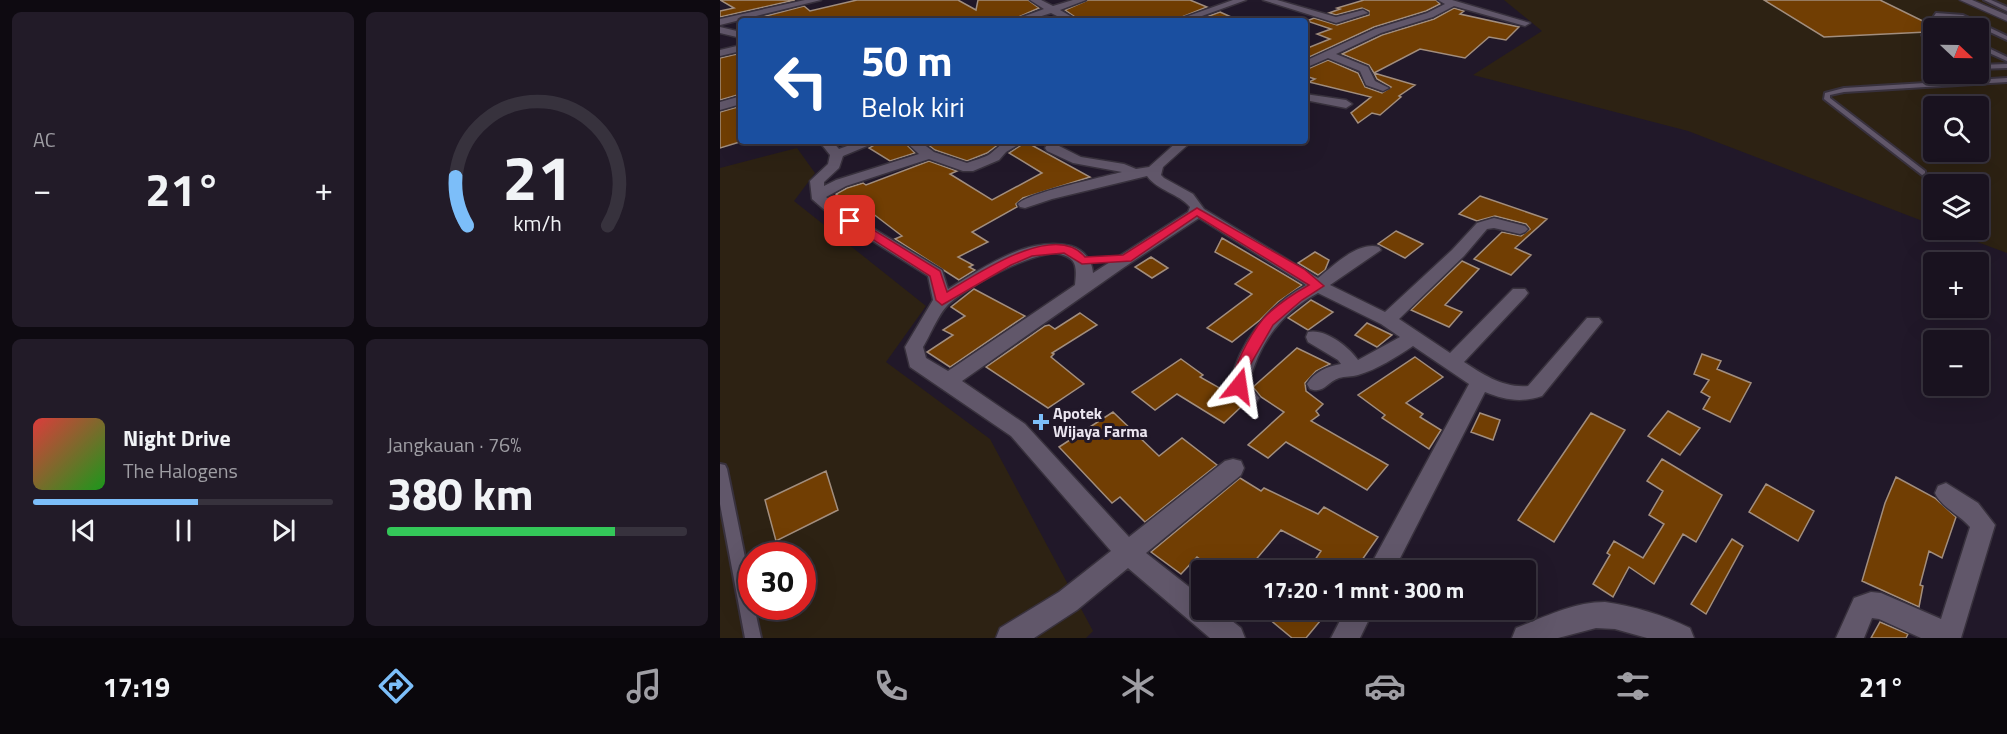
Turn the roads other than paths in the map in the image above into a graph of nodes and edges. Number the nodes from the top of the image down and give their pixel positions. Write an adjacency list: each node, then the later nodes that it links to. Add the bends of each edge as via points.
1 (817, 0): 18 (street)
2 (1034, 0): 10 (street)
3 (1082, 0): 10 (street)
4 (1242, 0): 16 (street)
5 (1267, 0): 12 (street, via 1336,20)
6 (1442, 0): 9 (street)
7 (1964, 0): 17 (street)
8 (1986, 0): 11 (lane)
9 (1453, 3): 19 (street); 26 (street, via 1430,15 1378,31)
10 (1054, 9): 14 (street); 15 (street)
11 (2007, 9)
12 (1363, 13)
13 (1936, 15): 22 (lane, via 1961,16)
14 (1026, 18)
15 (1069, 18)
16 (1188, 18)
17 (2007, 18)
18 (720, 22)
19 (1525, 23)
20 (720, 30): 21 (street)
21 (738, 34)
22 (2007, 38)
23 (738, 49): 25 (street)
24 (1989, 50): 27 (lane)
25 (720, 53)
26 (1329, 55): 28 (street); 32 (street, via 1364,69 1370,83)
27 (2007, 59)
28 (1308, 64)
29 (2007, 66): 30 (lane)
30 (1989, 67)
31 (2007, 80): 46 (lane, via 1827,94 1827,99)
32 (1383, 88)
33 (1308, 98): 35 (street)
34 (738, 101): 36 (street)
35 (1346, 104)
36 (720, 106)
37 (855, 144): 41 (street)
38 (915, 144): 43 (street)
39 (1012, 144): 43 (street, via 968,168)
40 (1182, 144): 44 (street)
41 (831, 148): 47 (street, via 834,165 817,181)
42 (1052, 148): 45 (street, via 1078,160)
43 (929, 156): 47 (street, via 841,183)
44 (1154, 171): 45 (street); 49 (street, via 1162,183 1194,201)
45 (1133, 173): 48 (street, via 1043,195)
46 (1922, 173)
47 (817, 196): 57 (street, via 936,274)
48 (1025, 204)
49 (1197, 211): 52 (street); 54 (street)
50 (1520, 228): 58 (street, via 1494,223 1482,226)
51 (1373, 249): 54 (street, via 1355,256)
52 (1126, 258): 53 (street); 55 (street)
53 (1082, 261): 55 (street); 57 (street, via 1066,249 1029,252)
54 (1318, 286): 58 (street); 67 (street, via 1297,297 1268,322 1253,346 1242,367 1239,386)
55 (1083, 287): 64 (street)
56 (1519, 293): 62 (street)
57 (942, 300): 64 (street, via 914,347 917,362)
58 (1387, 320): 61 (street)
59 (1593, 322): 65 (street, via 1535,391 1512,394)
60 (1315, 337): 63 (street, via 1345,355)
61 (1413, 338): 62 (street); 63 (street)
62 (1452, 362): 65 (street)
63 (1354, 369): 66 (street, via 1333,372)
64 (948, 381): 71 (street, via 1018,430)
65 (1480, 382): 72 (street)
66 (1317, 384)
67 (1249, 398)
68 (1233, 468): 71 (street)
69 (720, 469): 74 (lane)
70 (1946, 493): 80 (street, via 1983,525 1950,633 1938,632 1871,605 1863,608)
71 (1127, 552): 75 (street, via 1068,601); 76 (street)
72 (1386, 560)
73 (1355, 620): 77 (street)
74 (753, 638)
75 (1010, 638)
76 (1231, 638)
77 (1345, 638)
78 (1526, 638): 79 (street, via 1562,622 1598,614 1668,631)
79 (1680, 638)
80 (1850, 638)

